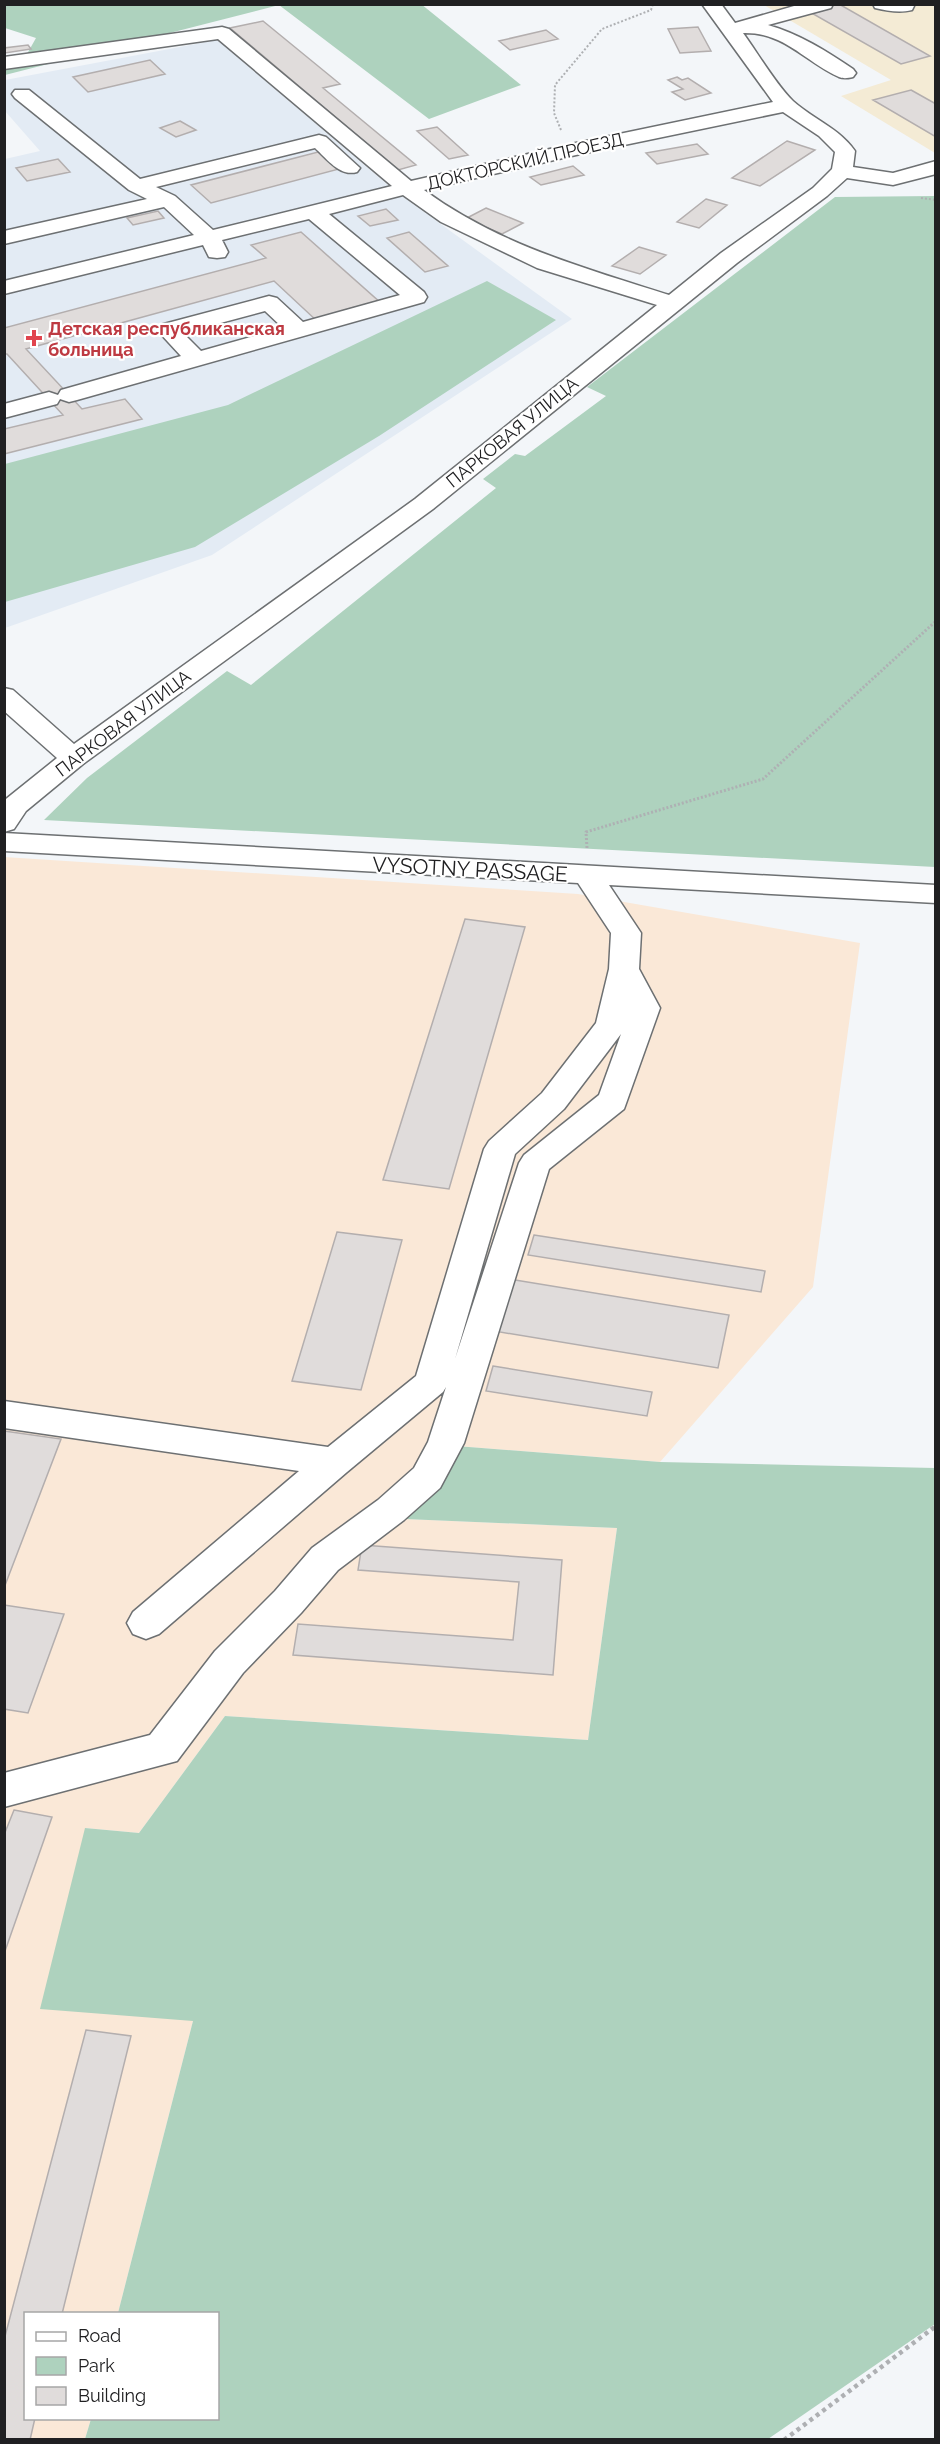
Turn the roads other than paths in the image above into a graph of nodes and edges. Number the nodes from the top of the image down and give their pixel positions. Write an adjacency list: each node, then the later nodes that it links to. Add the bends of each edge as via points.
1 (711, 4): 5 (street)
2 (824, 4): 5 (street)
3 (882, 4): 4 (street)
4 (905, 6)
5 (739, 27): 7 (street, via 793,40); 9 (street)
6 (4, 63): 13 (street, via 222,33)
7 (846, 73)
8 (22, 94): 12 (street)
9 (786, 105): 11 (street, via 826,132 845,151); 13 (street, ДОКТОРСКИЙ ПРОЕЗД)
10 (936, 167): 11 (street, via 893,179)
11 (842, 171): 25 (street, ПАРКОВАЯ УЛИЦА, via 820,192)
12 (136, 186): 14 (street, via 319,141); 15 (street)
13 (407, 188): 14 (street); 25 (street, ДОКТОРСКИЙ ПРОЕЗД, via 448,218 545,263)
14 (382, 194): 16 (street)
15 (168, 200): 17 (street); 20 (street)
16 (313, 212): 20 (street); 26 (street, via 416,297)
17 (88, 218): 18 (street); 21 (street)
18 (40, 230): 19 (street); 23 (street)
19 (8, 232)
20 (209, 237): 21 (street); 22 (street, via 217,250)
21 (130, 257): 23 (street)
22 (216, 259)
23 (81, 269): 24 (street)
24 (4, 288)
25 (672, 303): 30 (street, ПАРКОВАЯ УЛИЦА, via 424,504)
26 (299, 330): 27 (street); 27 (street, via 269,303 168,330)
27 (197, 358): 28 (street)
28 (4, 411)
29 (4, 696): 30 (street)
30 (73, 758): 31 (street, ПАРКОВАЯ УЛИЦА, via 16,805)
31 (4, 823)
32 (4, 842): 33 (street, VYSOTNY PASSAGE)
33 (588, 876): 34 (street, VYSOTNY PASSAGE); 35 (street, via 626,933)
34 (936, 894)
35 (624, 969): 37 (street, via 611,1025 553,1101 500,1149 431,1383); 39 (street, via 645,1008 613,1101 535,1163 446,1443 427,1478 325,1559 229,1662 163,1749)
36 (4, 1414): 37 (street)
37 (334, 1462): 38 (street)
38 (146, 1623)
39 (4, 1790)

